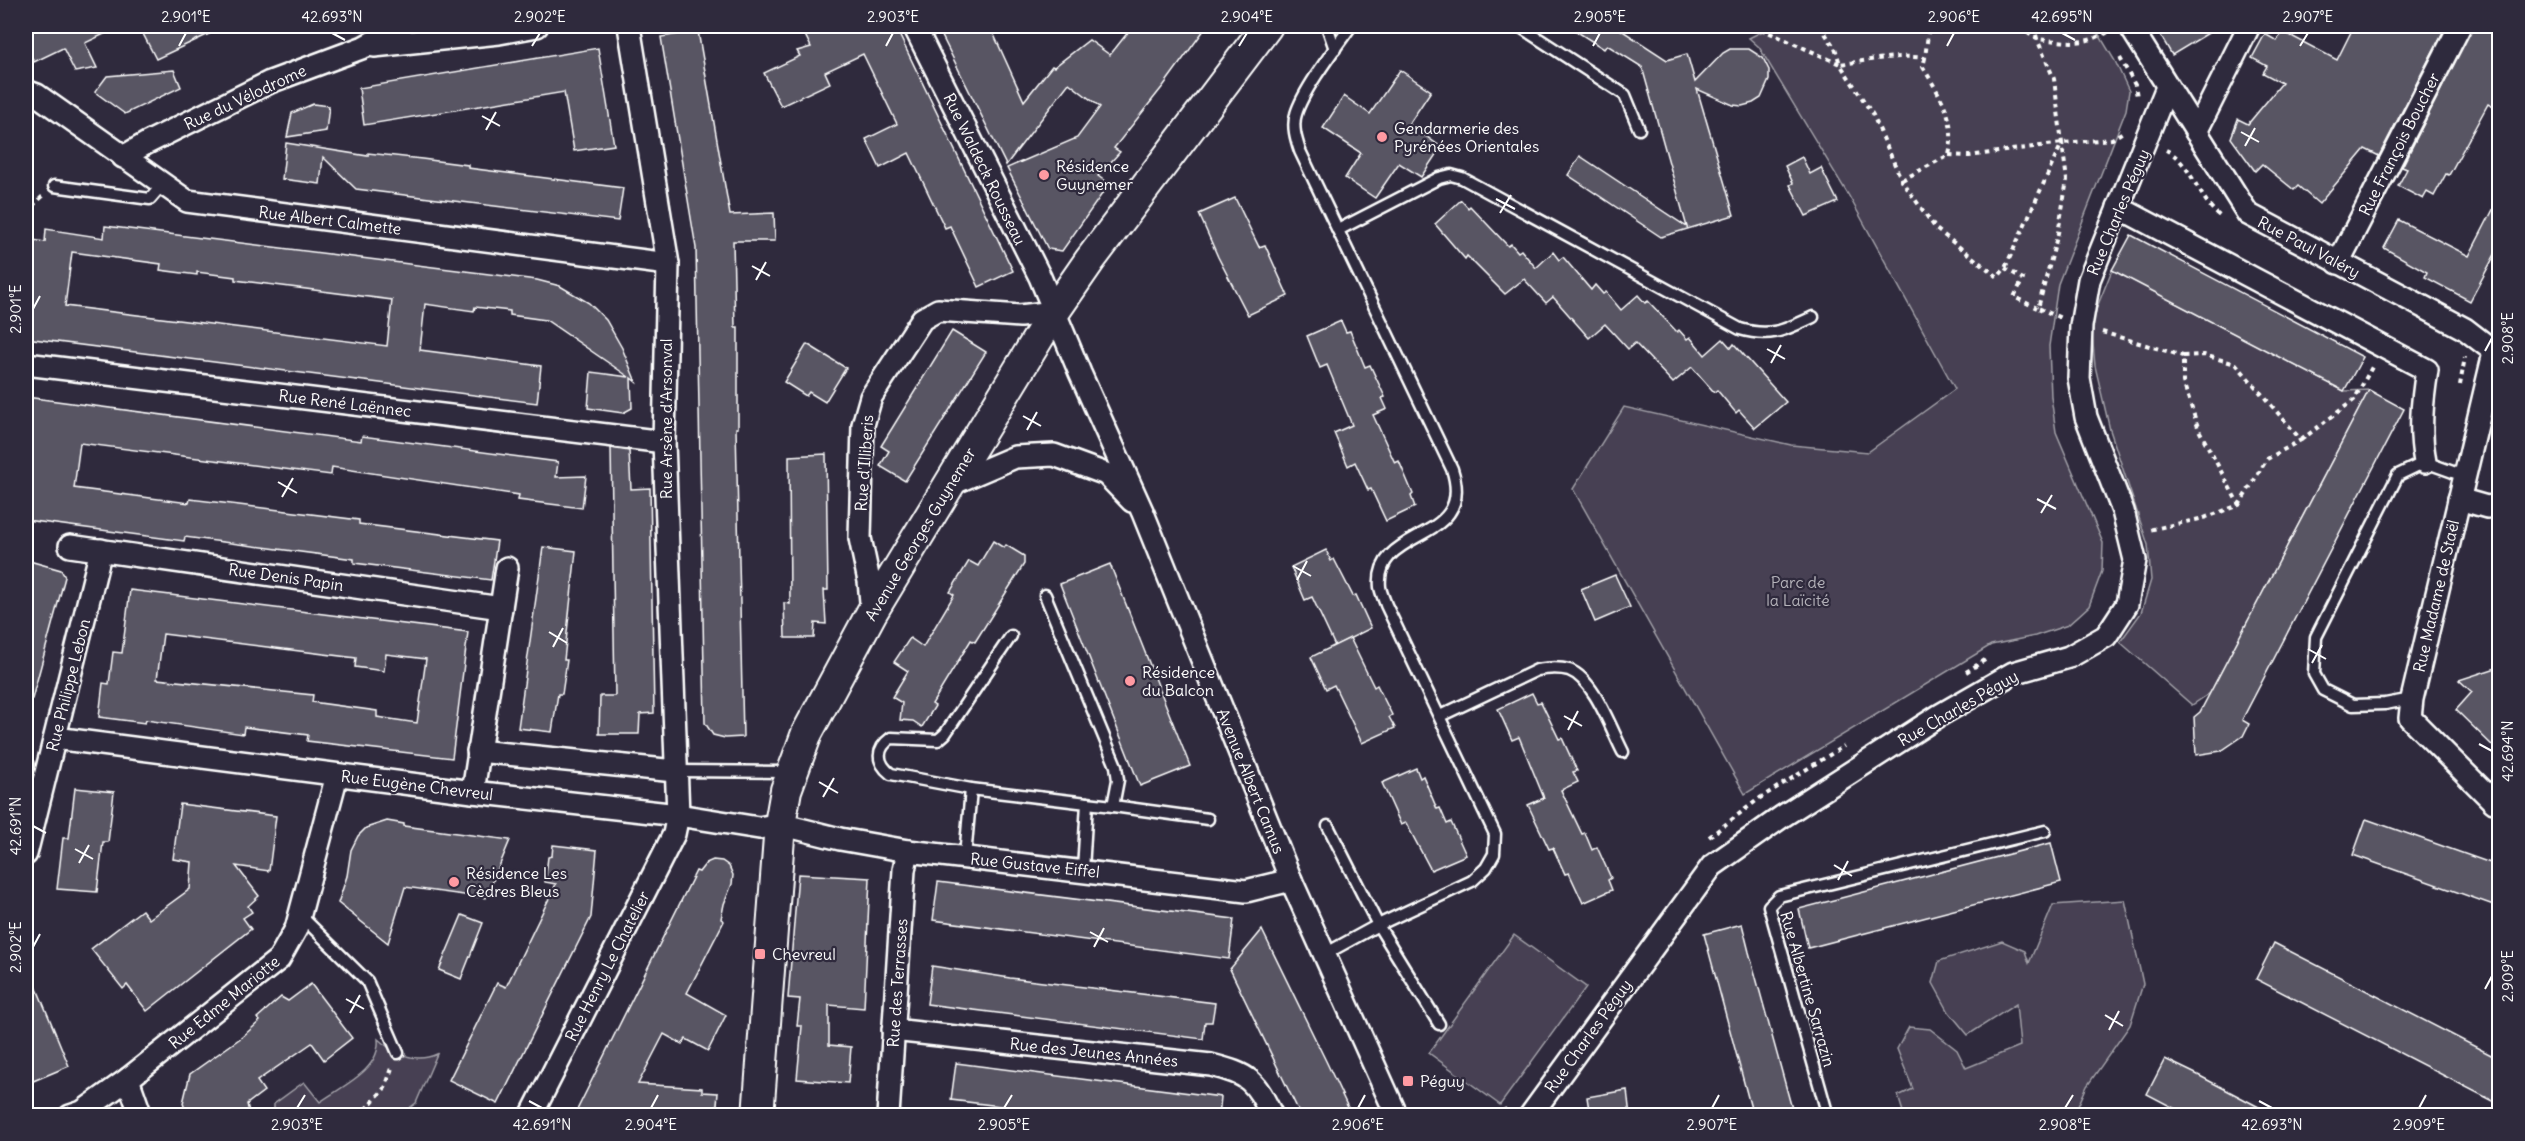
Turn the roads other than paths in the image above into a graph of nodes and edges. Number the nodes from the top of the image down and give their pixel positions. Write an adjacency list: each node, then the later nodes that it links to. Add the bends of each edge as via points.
1 (402, 26): 13 (street, Rue du Vélodrome)
2 (537, 26): 12 (street)
3 (629, 26): 25 (street, Rue Arsène d'Arsonval)
4 (914, 26): 26 (street, Rue Waldeck Rousseau)
5 (1267, 26): 26 (street, Avenue Georges Guynemer)
6 (1327, 26): 14 (lane)
7 (1352, 26): 14 (lane)
8 (1519, 26): 17 (lane, via 1625,95)
9 (2130, 26): 15 (street, Rue Paul Valéry)
10 (2249, 26): 18 (street)
11 (2460, 26): 24 (street, Rue François Boucher)
12 (478, 31): 13 (street)
13 (364, 47): 19 (street, Rue du Vélodrome, via 270,82)
14 (1335, 49): 23 (lane, via 1302,101 1295,133)
15 (2167, 87): 18 (street, Rue Paul Valéry); 22 (street, Rue Charles Péguy)
16 (26, 91): 19 (street, Rue Albert Calmette)
17 (1639, 129)
18 (2196, 132): 24 (street, Rue Paul Valéry, via 2248,214)
19 (123, 157): 20 (street, Rue Albert Calmette)
20 (162, 185): 21 (lane, via 150,199); 25 (street, Rue Albert Calmette, via 187,201)
21 (54, 186)
22 (2118, 207): 31 (street, via 2427,370 2420,436); 81 (street, Rue Charles Péguy, via 2089,280 2081,326 2079,378 2086,417 2123,511 2135,560 2127,604 2106,636 2069,657 2013,673 1940,715 1712,866)
23 (1338, 230): 27 (lane, via 1451,175 1740,329 1779,333); 45 (lane, via 1457,485 1457,497 1448,516 1392,553 1383,568 1380,586)
24 (2338, 263): 28 (street, Rue Paul Valéry)
25 (668, 264): 30 (street, Rue Arsène d'Arsonval)
26 (1054, 312): 33 (street, Avenue Georges Guynemer); 36 (street, Avenue Albert Camus); 42 (street, Rue d'Illiberis, via 1020,316 938,309 922,319 870,397 863,425 860,538)
27 (1813, 317)
28 (2498, 350): 32 (street, Rue Madame de Staël)
29 (26, 364): 30 (street, Rue René Laënnec)
30 (664, 442): 49 (street, Rue Arsène d'Arsonval)
31 (2425, 462): 32 (lane); 44 (lane, via 2398,475 2316,637 2314,674 2323,690 2353,705)
32 (2464, 476): 34 (street, Rue Madame de Staël)
33 (949, 485): 36 (street, via 1015,457 1054,455 1106,474); 42 (street, Avenue Georges Guynemer)
34 (2459, 499): 35 (street, via 2487,507); 44 (street, Rue Madame de Staël)
35 (2499, 505)
36 (1143, 513): 66 (street, Avenue Albert Camus)
37 (70, 546): 38 (street, Rue Denis Papin)
38 (101, 550): 41 (street, Rue Denis Papin); 46 (street, Rue Philippe Lebon)
39 (507, 568): 41 (street)
40 (1046, 595): 56 (lane, via 1116,766 1118,780)
41 (501, 608): 47 (street)
42 (872, 612): 50 (street, Avenue Georges Guynemer, via 807,733)
43 (1011, 636): 52 (lane, via 938,740 891,738 882,745 879,757 891,774)
44 (2412, 699): 55 (street, Rue Madame de Staël, via 2410,718)
45 (1440, 716): 48 (lane, via 1551,667 1571,671 1590,687); 68 (lane, via 1495,834 1494,854 1472,880)
46 (55, 738): 51 (street, Rue Eugène Chevreul); 63 (street, Rue Philippe Lebon)
47 (478, 751): 49 (street); 53 (street)
48 (1623, 752)
49 (675, 771): 50 (lane); 57 (street, Rue Arsène d'Arsonval)
50 (793, 772): 59 (street, Avenue Georges Guynemer)
51 (337, 775): 53 (street, Rue Eugène Chevreul); 67 (street, Rue Edme Mariotte)
52 (971, 789): 54 (lane); 64 (lane)
53 (472, 792): 57 (street, Rue Eugène Chevreul)
54 (1087, 803): 56 (lane); 65 (lane)
55 (2499, 803)
56 (1113, 806): 58 (lane)
57 (678, 814): 59 (street, Rue Eugène Chevreul, via 759,828); 76 (street, Rue Henry Le Chatelier, via 674,834)
58 (1208, 819)
59 (780, 824): 62 (street, Rue Gustave Eiffel); 77 (street, Avenue Georges Guynemer)
60 (1328, 826): 68 (lane)
61 (2045, 831): 82 (lane, Rue Albertine Sarrazin, via 1779,896 1769,906)
62 (908, 850): 64 (street, Rue Gustave Eiffel); 71 (street, Rue des Terrasses)
63 (26, 854)
64 (965, 857): 65 (street, Rue Gustave Eiffel)
65 (1083, 870): 66 (street, Rue Gustave Eiffel, via 1246,891)
66 (1291, 880): 69 (street, Avenue Albert Camus)
67 (299, 914): 72 (lane, via 367,981); 73 (street, Rue Edme Mariotte, via 296,929 279,959)
68 (1378, 925): 69 (lane); 70 (lane)
69 (1325, 954): 80 (street, Avenue Albert Camus)
70 (1439, 1024)
71 (893, 1030): 78 (street, Rue des Terrasses); 79 (street, Rue des Jeunes Années, via 1211,1065 1242,1073 1260,1091)
72 (398, 1053)
73 (128, 1079): 74 (street, Rue Edme Mariotte, via 82,1112); 75 (street)
74 (70, 1116)
75 (141, 1116)
76 (531, 1116)
77 (758, 1116)
78 (888, 1116)
79 (1272, 1116)
80 (1397, 1116)
81 (1530, 1116)
82 (1828, 1116)

